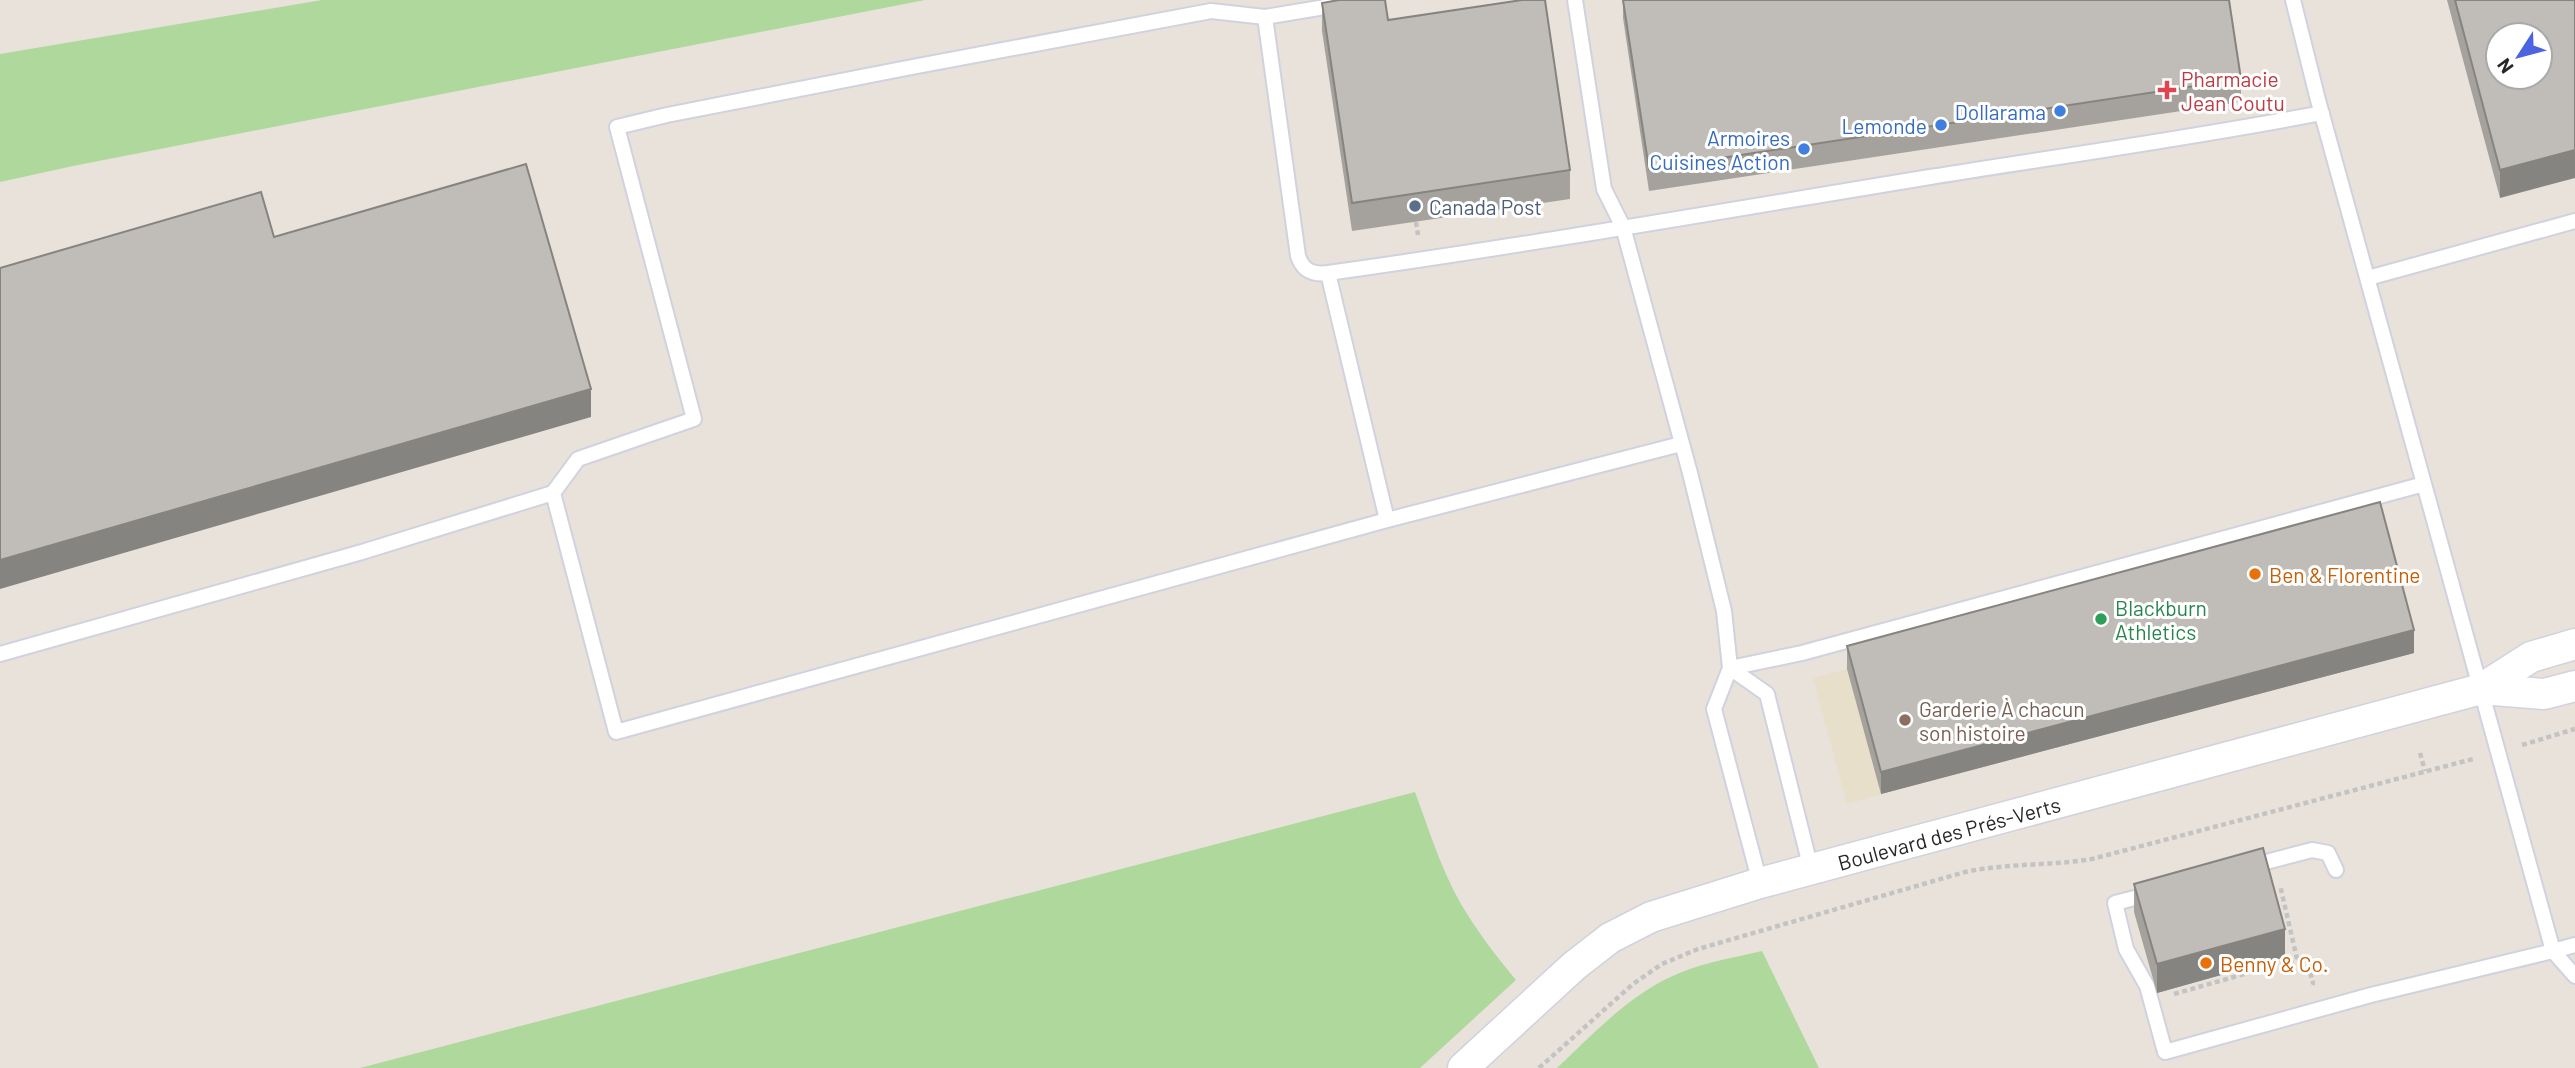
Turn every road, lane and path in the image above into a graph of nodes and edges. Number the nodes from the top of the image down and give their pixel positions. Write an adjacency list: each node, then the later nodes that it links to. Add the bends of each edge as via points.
1 (1367, 0): 4 (lane)
2 (1575, 0): 8 (lane, via 1604,189)
3 (2293, 0): 5 (lane)
4 (1265, 17): 10 (lane, via 1298,256 1310,272); 14 (lane, via 1211,11 617,127 694,419 578,459)
5 (2322, 113): 8 (lane); 11 (lane)
6 (2575, 221): 11 (lane)
7 (1416, 222): 9 (path)
8 (1623, 228): 10 (lane); 12 (lane)
9 (1418, 232)
10 (1328, 273): 15 (lane)
11 (2368, 278): 13 (lane)
12 (1682, 444): 15 (lane); 18 (lane, via 1724,611)
13 (2424, 484): 18 (lane, via 1802,653); 20 (lane)
14 (553, 493): 15 (lane, via 615,732); 17 (lane)
15 (1387, 520)
16 (2575, 644): 20 (street, Boulevard des Prés-Verts, via 2531,657)
17 (0, 654)
18 (1730, 668): 26 (lane, via 1767,694); 30 (lane, via 1714,709)
19 (2575, 686): 20 (street, Boulevard des Prés-Verts, via 2544,694)
20 (2481, 689): 26 (street, Boulevard des Prés-Verts); 35 (lane)
21 (2575, 729): 22 (path)
22 (2520, 745)
23 (2420, 753): 25 (path)
24 (2471, 760): 25 (path)
25 (2425, 771): 33 (path, via 2092,859 1994,866)
26 (1811, 869): 30 (street, Boulevard des Prés-Verts)
27 (2336, 870): 28 (lane, via 2328,853 2312,849)
28 (2234, 871)
29 (2277, 872): 36 (path)
30 (1760, 883): 40 (street, Boulevard des Prés-Verts, via 1651,918 1610,939 1574,966)
31 (2168, 889): 35 (lane, via 2115,903 2126,949 2147,986 2165,1052)
32 (1778, 918): 33 (path)
33 (1781, 926): 41 (path, via 1662,964)
34 (2575, 945): 35 (lane)
35 (2553, 951): 37 (lane)
36 (2297, 959): 38 (path, via 2306,957 2313,983); 39 (path)
37 (2575, 976)
38 (2322, 981)
39 (2170, 995)
40 (1464, 1068)
41 (1539, 1068)

